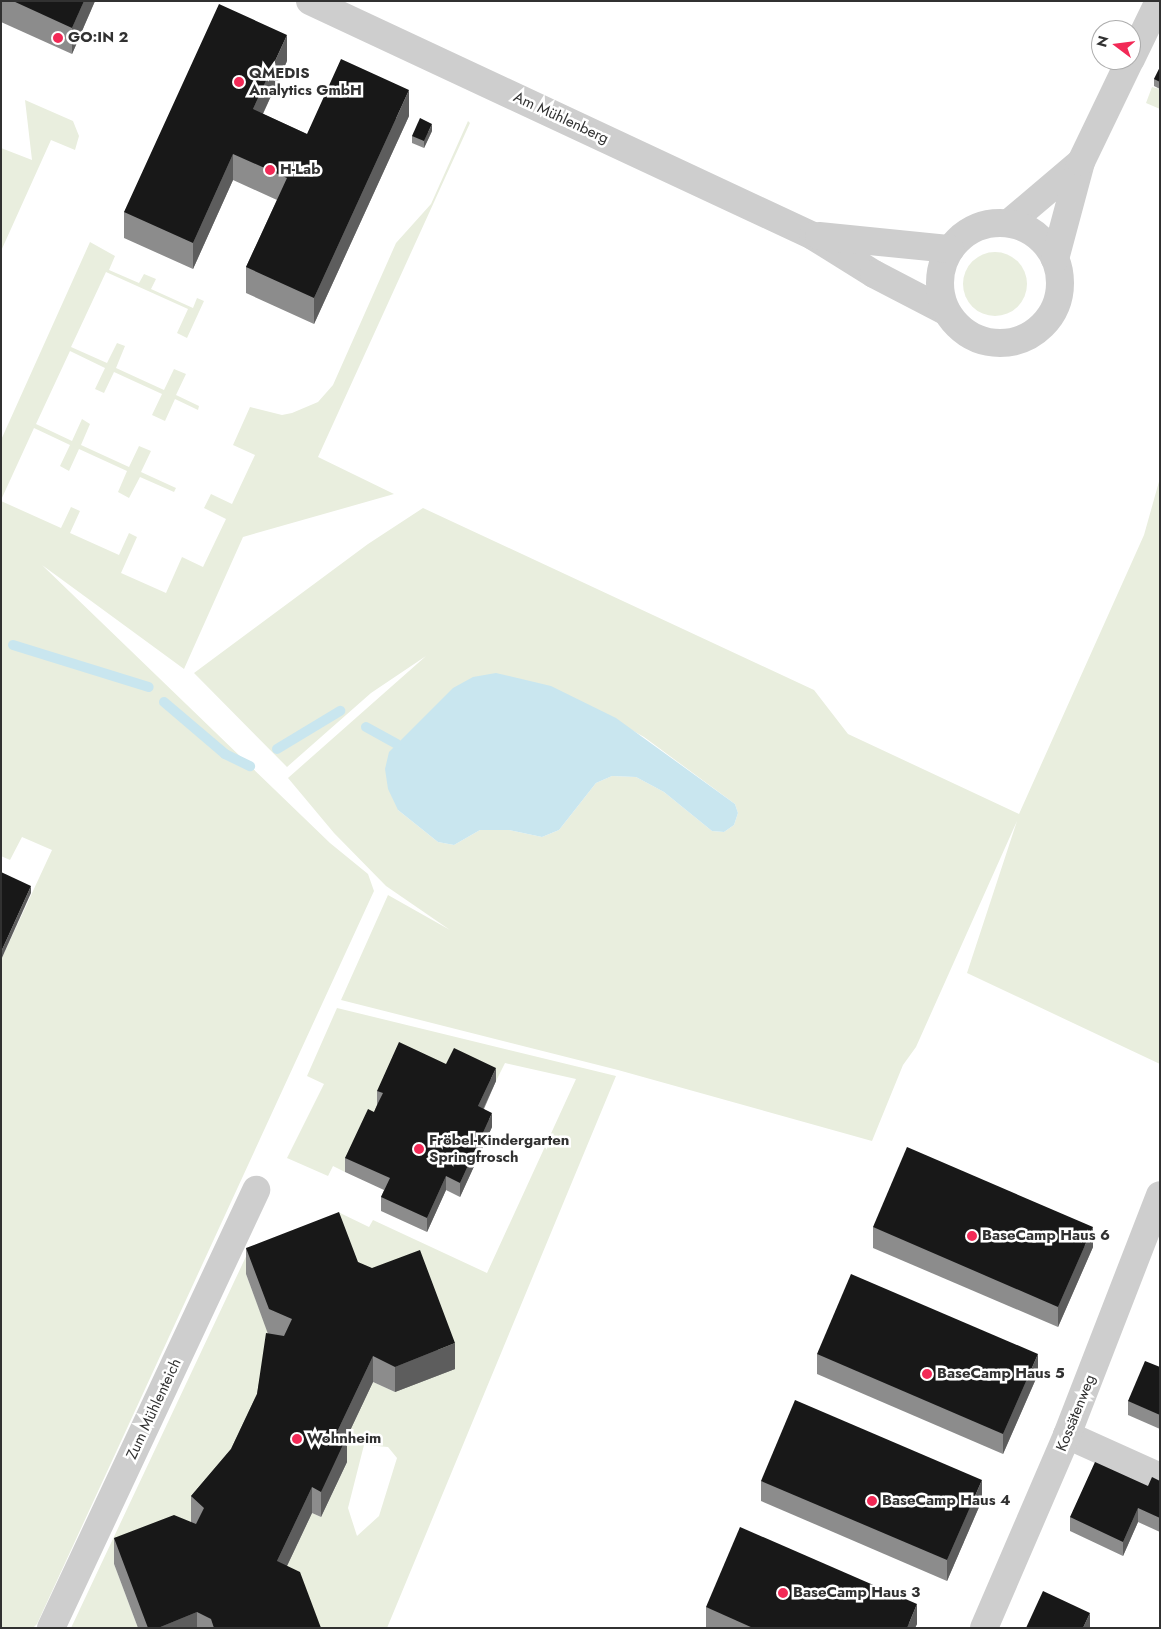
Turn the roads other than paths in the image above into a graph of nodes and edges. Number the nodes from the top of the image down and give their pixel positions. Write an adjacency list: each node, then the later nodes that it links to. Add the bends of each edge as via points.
1 (310, 1): 7 (street, Am Mühlenberg)
2 (1158, 1): 3 (street, Am Mühlenberg)
3 (1141, 38)
4 (1126, 70): 5 (street, Am Mühlenberg)
5 (1081, 162): 6 (street, Am Mühlenberg); 9 (street, Am Mühlenberg)
6 (1008, 223): 8 (street, Am Mühlenberg, via 975,228); 9 (street, Am Mühlenberg, via 1028,229 1044,242)
7 (813, 236): 8 (street, Am Mühlenberg); 10 (street, Am Mühlenberg, via 874,274)
8 (950, 249): 10 (street, via 940,280)
9 (1055, 259): 10 (street, Am Mühlenberg, via 1059,274 1055,305 1048,319 1023,338 997,342 972,336)
10 (947, 312)
11 (256, 1190): 15 (street, Zum Mühlenteich)
12 (1160, 1194): 13 (street, Kossätenweg)
13 (1067, 1435): 14 (street); 16 (street, Kossätenweg)
14 (1160, 1477)
15 (51, 1628)
16 (984, 1628)

